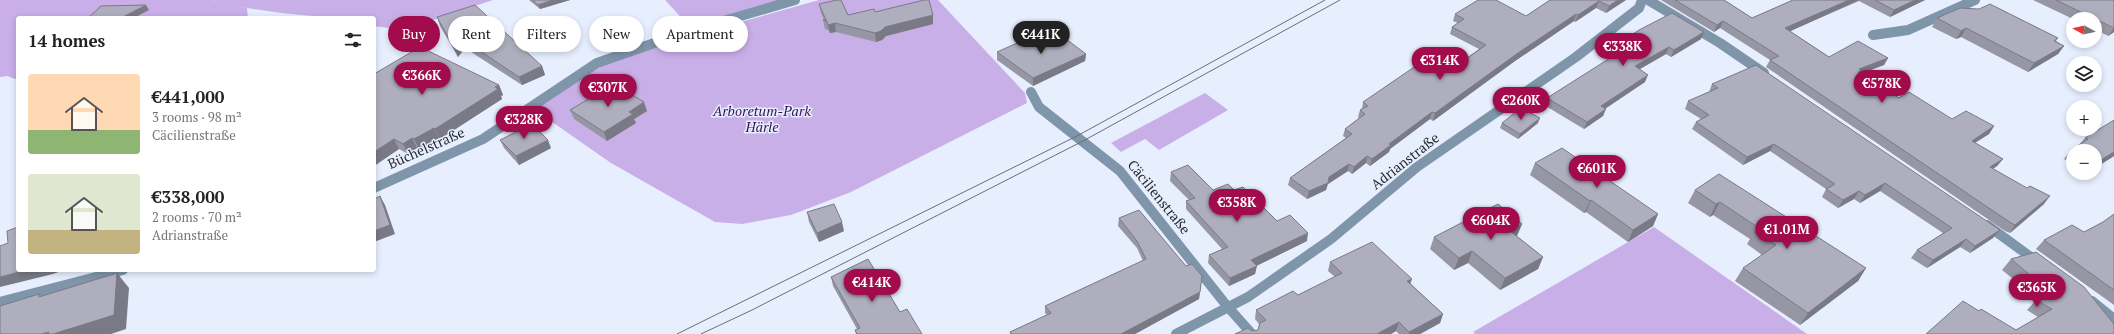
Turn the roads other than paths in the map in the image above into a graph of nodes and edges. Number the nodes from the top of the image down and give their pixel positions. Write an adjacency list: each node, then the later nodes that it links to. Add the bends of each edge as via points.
1 (795, 0): 8 (street, Büchelstraße, via 686,32 598,63 483,139)
2 (1642, 0): 14 (street, Adrianstraße, via 1639,8 1576,57 1417,167 1331,239 1248,297)
3 (1648, 0): 6 (street, via 1720,43)
4 (1975, 0): 5 (street, via 1908,30)
5 (1873, 35)
6 (1776, 81)
7 (1031, 92): 14 (street, Cäcilienstraße, via 1039,107 1120,170)
8 (376, 187)
9 (1978, 218): 10 (street)
10 (2047, 269)
11 (115, 272): 13 (street)
12 (2085, 296): 15 (street)
13 (0, 302)
14 (1227, 306): 16 (street, Adrianstraße); 17 (street, Cäcilienstraße)
15 (2114, 319)
16 (1176, 334)
17 (1252, 334)

